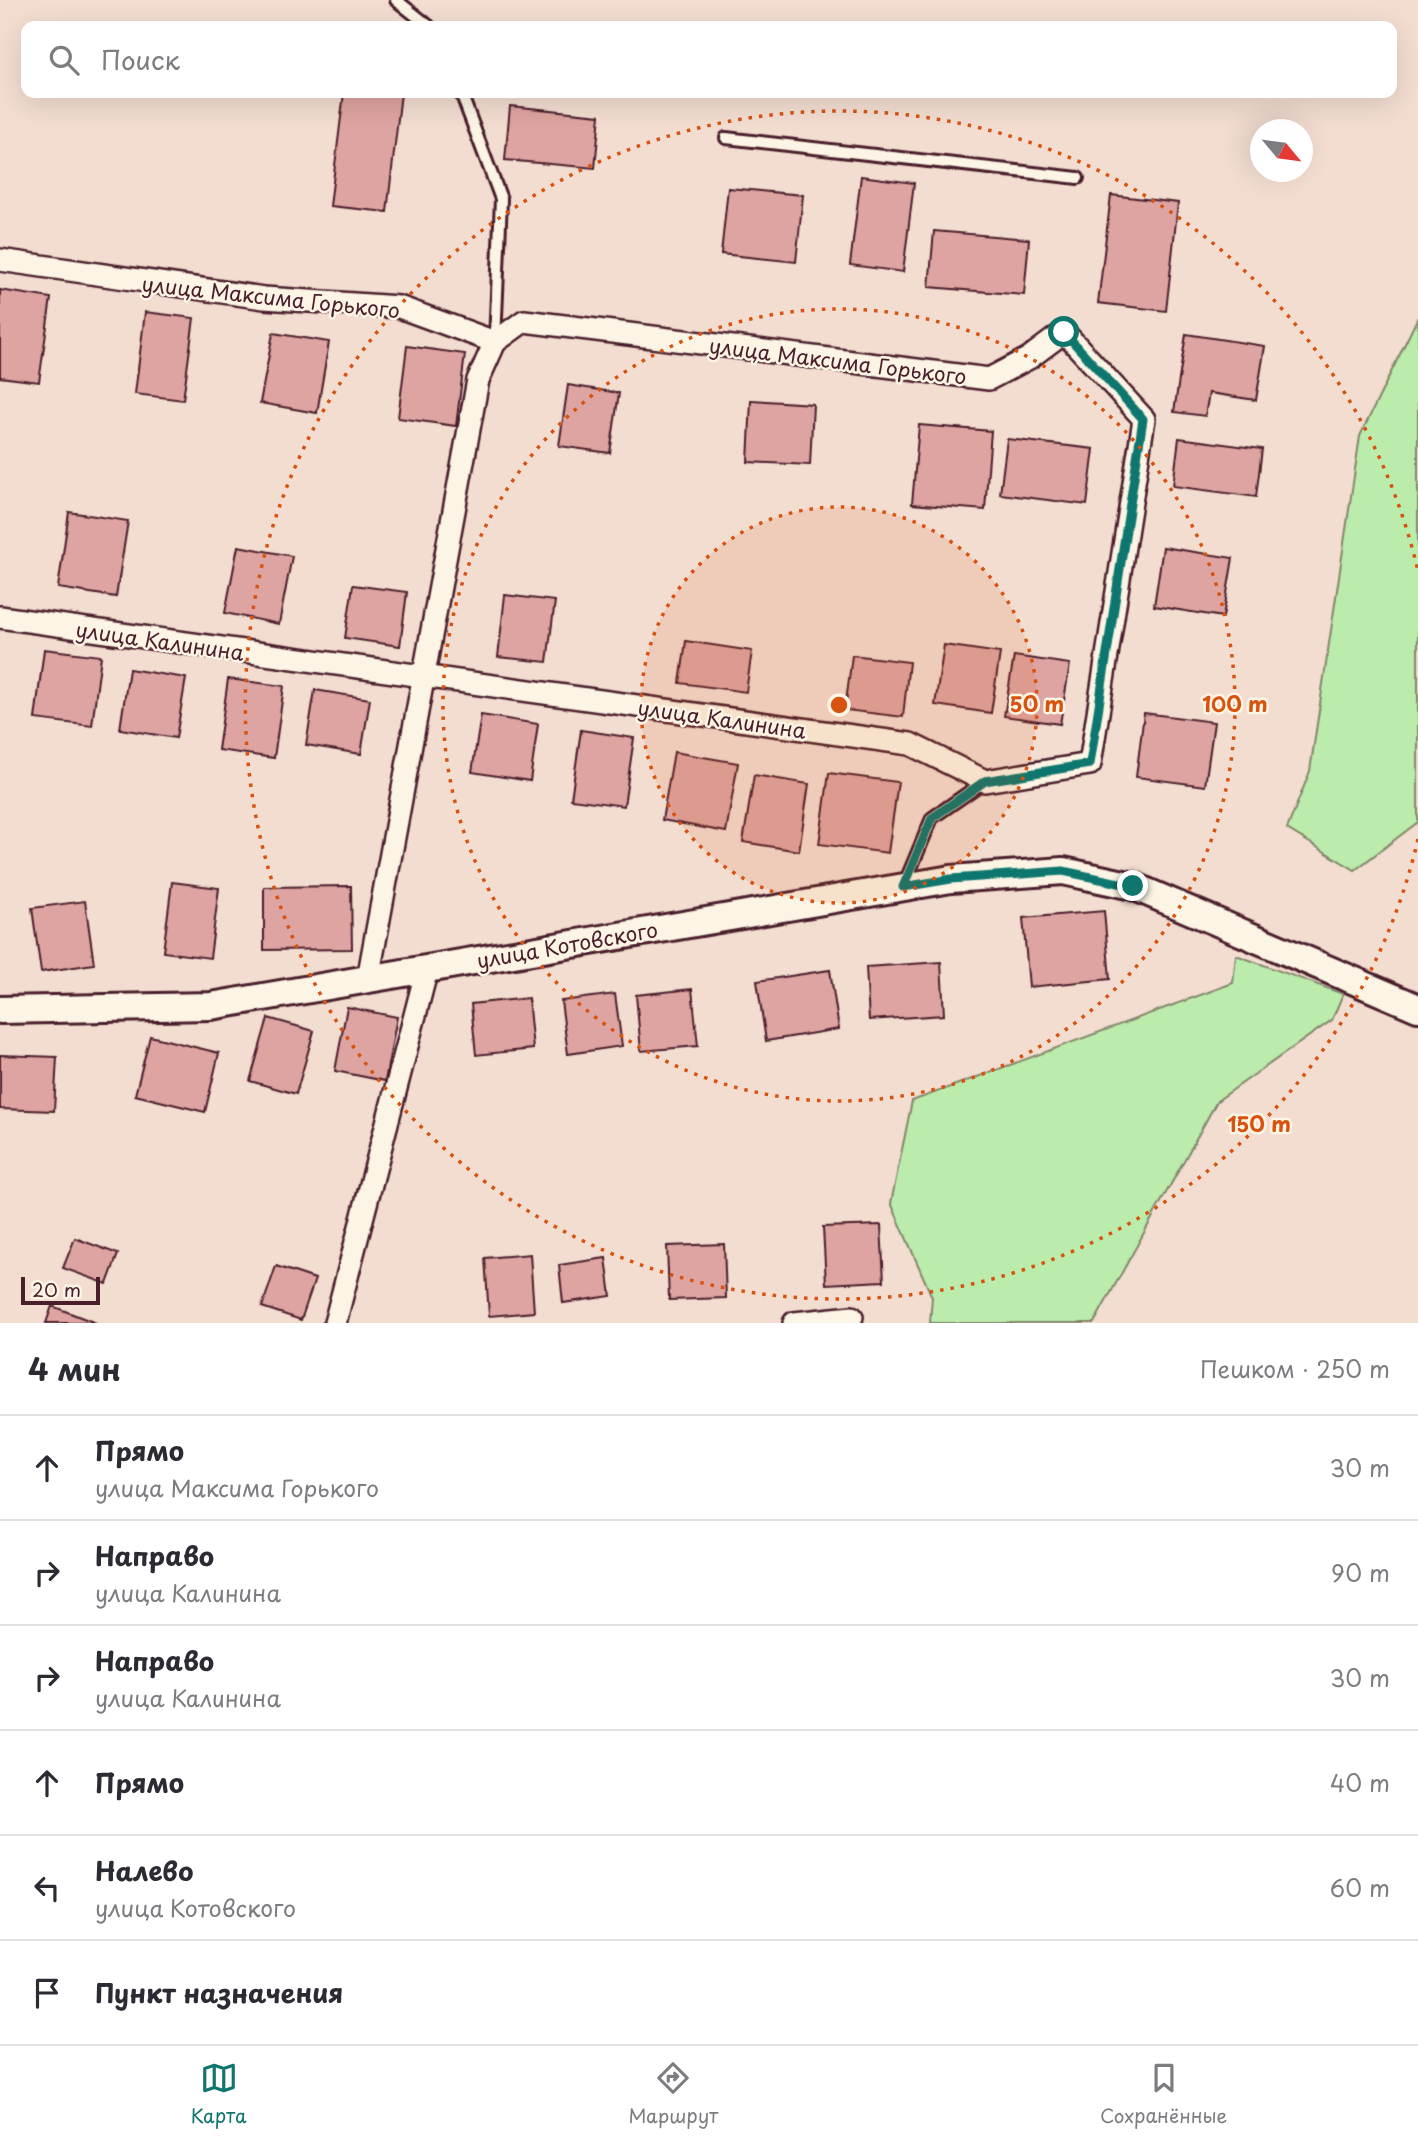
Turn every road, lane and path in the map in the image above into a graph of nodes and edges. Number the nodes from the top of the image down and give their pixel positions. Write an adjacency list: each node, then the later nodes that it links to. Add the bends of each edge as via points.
1 (396, 0): 2 (lane)
2 (423, 21)
3 (463, 98): 7 (lane, via 501,199)
4 (726, 138): 5 (lane)
5 (1078, 178)
6 (0, 260): 7 (street, улица Максима Горького, via 264,298 399,307)
7 (495, 342): 9 (street, via 478,380); 10 (street, улица Максима Горького, via 524,321 989,379 1064,332 1143,419 1090,764)
8 (0, 617): 9 (street, улица Калинина)
9 (422, 677): 10 (street, улица Калинина, via 910,744); 13 (street)
10 (985, 781): 11 (lane, via 932,818)
11 (903, 887): 12 (street, улица Котовского); 14 (street, улица Котовского, via 1063,871 1133,886)
12 (426, 969): 13 (street, улица Котовского); 17 (street)
13 (368, 979): 15 (street, улица Котовского, via 211,1006)
14 (1418, 1008)
15 (0, 1010)
16 (852, 1317): 18 (street)
17 (335, 1323)
18 (794, 1323)

